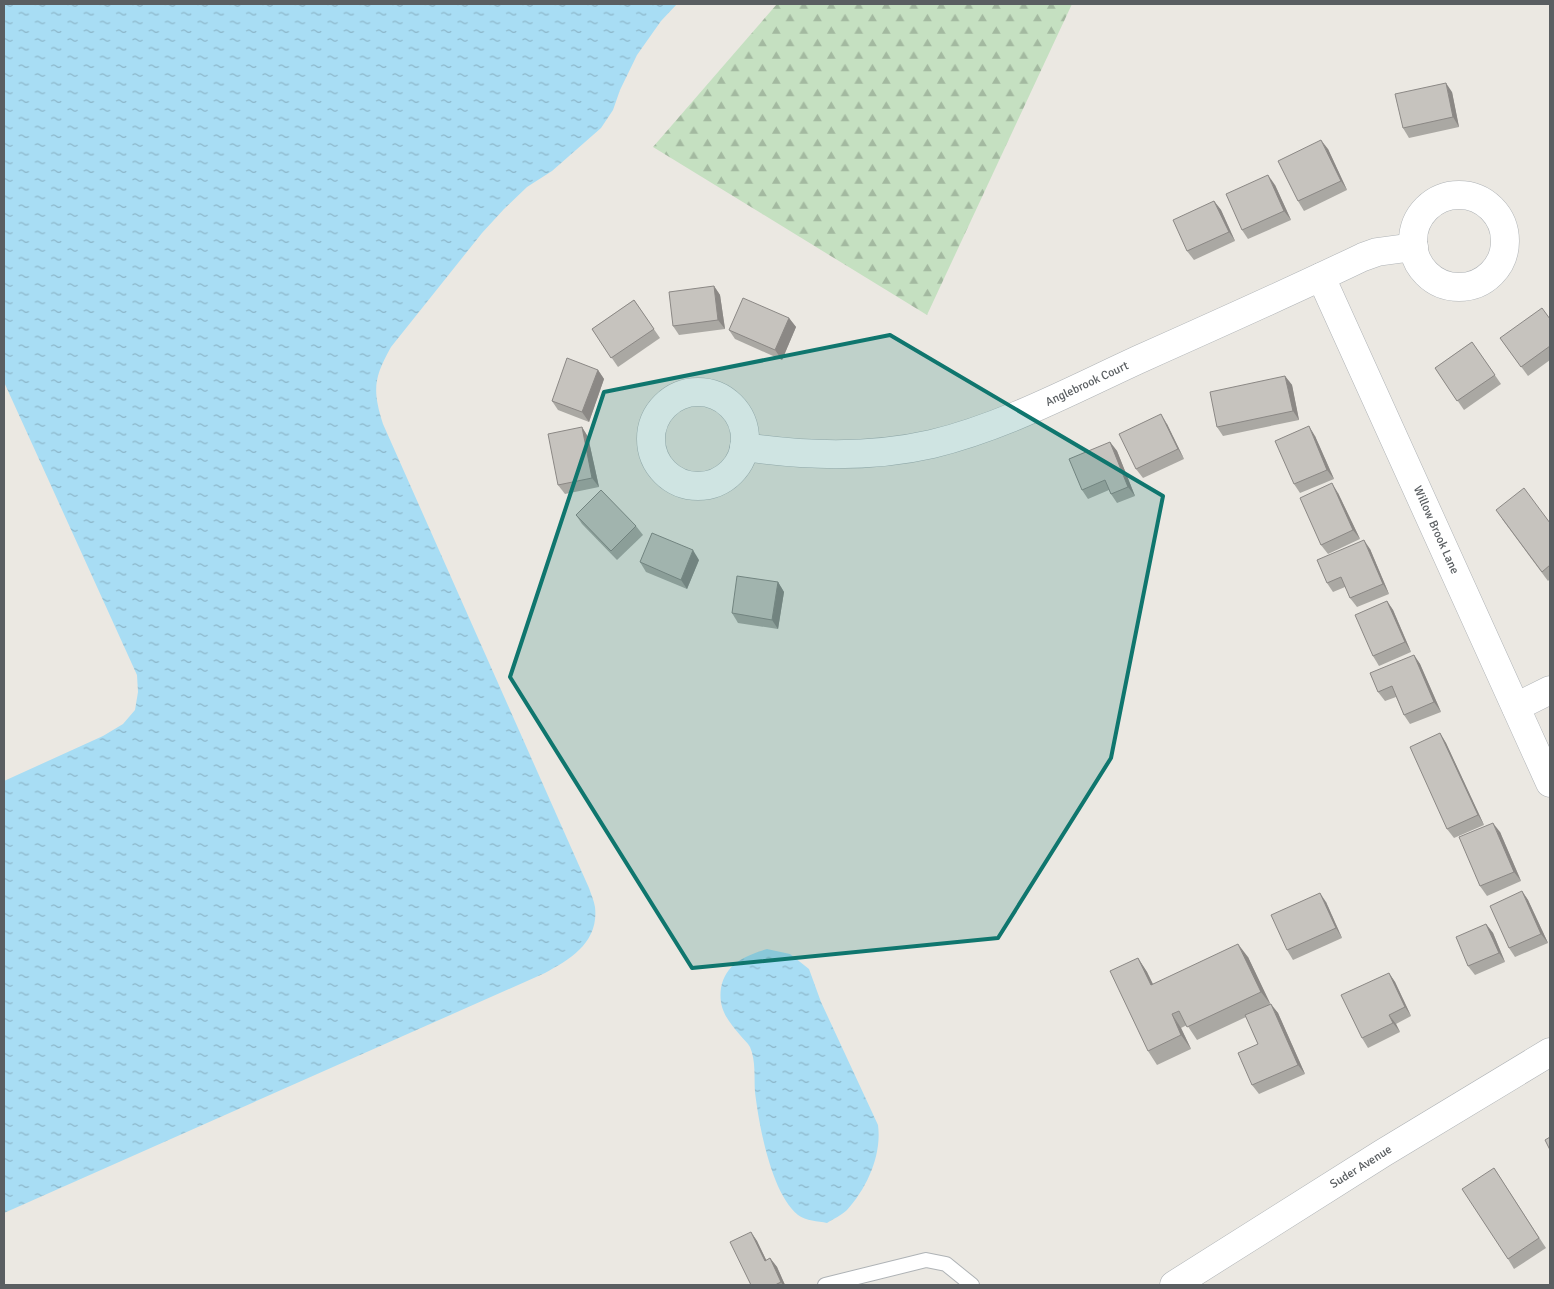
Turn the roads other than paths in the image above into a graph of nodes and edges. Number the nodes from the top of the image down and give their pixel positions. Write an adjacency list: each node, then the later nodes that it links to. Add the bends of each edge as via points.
1 (1414, 248): 2 (street, Anglebrook Court, via 1377,252)
2 (1321, 278): 3 (street, Anglebrook Court, via 1034,408 932,444 892,451 841,454 774,452); 5 (street, Willow Brook Lane)
3 (744, 447)
4 (1550, 690): 5 (street)
5 (1516, 707): 6 (street, Willow Brook Lane)
6 (1550, 783)
7 (1550, 1052): 10 (street, Suder Avenue)
8 (825, 1285): 9 (lane, via 926,1260 946,1264)
9 (972, 1285)
10 (1174, 1285)

